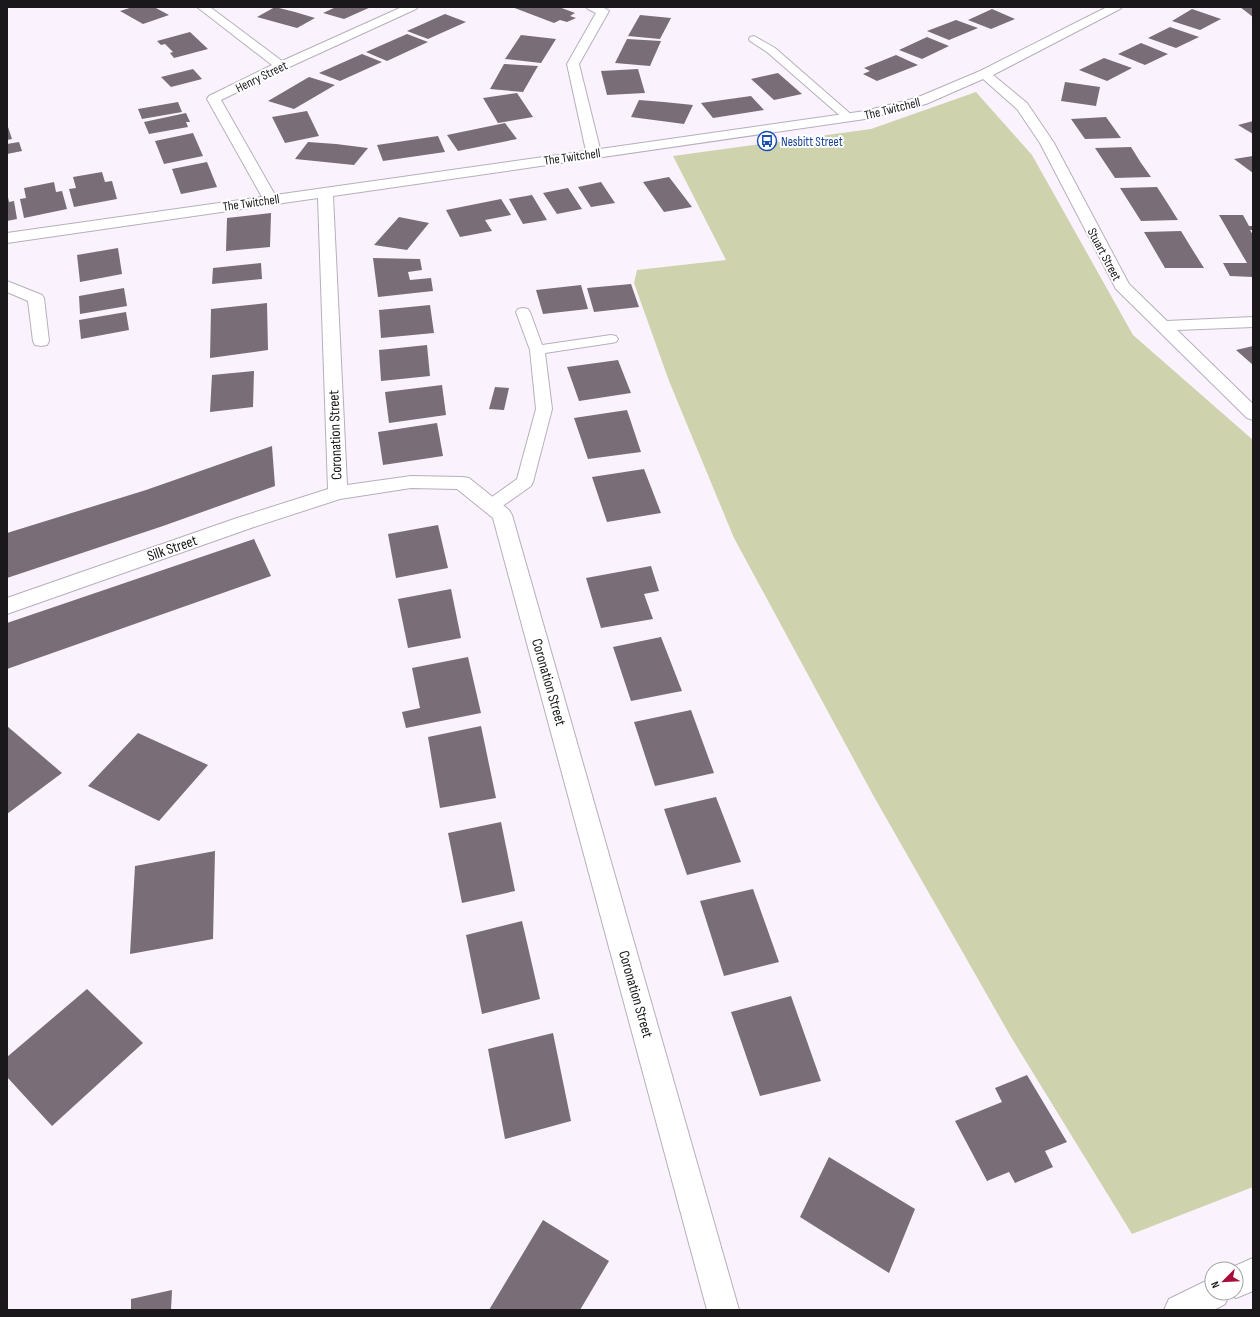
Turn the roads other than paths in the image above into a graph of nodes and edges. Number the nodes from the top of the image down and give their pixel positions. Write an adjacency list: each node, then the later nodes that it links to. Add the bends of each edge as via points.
1 (203, 7): 6 (street)
2 (412, 7): 6 (street, Henry Street)
3 (592, 7): 9 (street, via 603,11 573,64)
4 (1116, 7): 7 (street, The Twitchell)
5 (754, 39): 8 (lane, via 771,50)
6 (280, 66): 11 (street, Henry Street, via 214,99)
7 (985, 74): 8 (street, The Twitchell, via 921,101); 16 (street, Stuart Street, via 1022,106 1047,143 1122,286)
8 (849, 118): 9 (street, The Twitchell)
9 (594, 153): 10 (street, The Twitchell)
10 (326, 192): 11 (street, The Twitchell); 21 (street, Coronation Street)
11 (270, 199): 12 (street, The Twitchell)
12 (7, 238)
13 (7, 286): 18 (street, via 36,298)
14 (523, 312): 19 (lane)
15 (1253, 322): 16 (street)
16 (1163, 326): 20 (street, Stuart Street)
17 (611, 339): 19 (lane)
18 (41, 341)
19 (538, 350): 22 (lane, via 544,409 525,482)
20 (1253, 414)
21 (338, 493): 22 (street, Coronation Street, via 411,482 462,483); 23 (street, Silk Street)
22 (491, 506): 25 (street, Coronation Street, via 502,515)
23 (7, 606)
24 (1204, 1298): 26 (street)
25 (723, 1310)
26 (1180, 1310)

